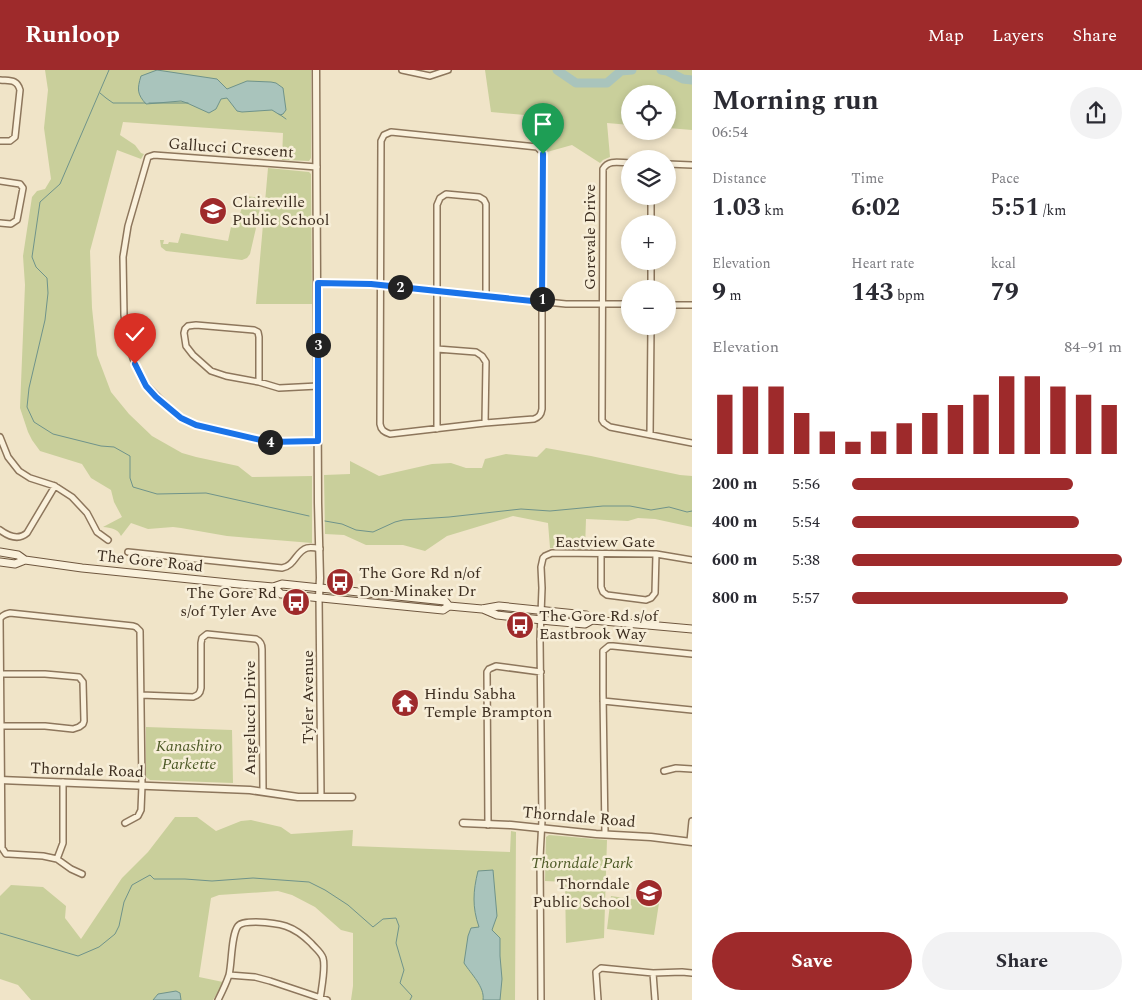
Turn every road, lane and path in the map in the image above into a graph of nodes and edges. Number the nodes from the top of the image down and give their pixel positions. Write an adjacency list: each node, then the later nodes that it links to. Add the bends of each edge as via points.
1 (316, 70): 9 (street)
2 (402, 70): 3 (street, via 430,76)
3 (448, 70)
4 (0, 80): 5 (street, via 15,82 20,90 15,137 10,142)
5 (0, 141)
6 (621, 163): 17 (street, Gorevale Drive, via 608,163 603,169)
7 (676, 164): 8 (street)
8 (692, 165)
9 (317, 168): 12 (street); 29 (street, Gallucci Crescent, via 148,157 128,226 123,257 124,315 130,349 146,386 162,402 181,418 207,428 269,442)
10 (0, 181): 11 (street, via 20,184 23,188 17,220 11,224)
11 (0, 223)
12 (318, 283): 13 (street); 24 (street)
13 (380, 285): 14 (street); 16 (street, via 381,141 384,135 391,132 537,147 543,154); 26 (street, via 381,428 390,434)
14 (437, 291): 15 (street); 15 (street, via 440,198 446,194 479,197 486,204); 22 (street)
15 (486, 296): 16 (street)
16 (542, 302): 17 (street); 25 (street, via 541,414 534,419)
17 (602, 304): 18 (street); 27 (street, via 602,420 610,427)
18 (621, 304)
19 (676, 304): 20 (street)
20 (692, 304)
21 (651, 335): 27 (street)
22 (436, 349): 25 (street, via 476,352 486,362); 26 (street)
23 (260, 382): 23 (street, via 258,332 196,325 185,330 184,339 189,351 211,371); 24 (street, via 279,388)
24 (318, 386): 29 (street)
25 (485, 423): 26 (street)
26 (437, 429)
27 (650, 435): 30 (street)
28 (0, 437): 31 (street, via 8,457 18,470 30,478)
29 (318, 441): 34 (street)
30 (692, 444)
31 (56, 486): 32 (street, via 23,537 7,536); 33 (street, via 77,501 97,532)
32 (0, 530)
33 (108, 540)
34 (320, 549): 36 (street, via 307,548 291,565 282,568); 43 (street)
35 (0, 552): 39 (main road, The Gore Road, via 18,555)
36 (128, 552)
37 (602, 554): 38 (street, Eastview Gate); 38 (street, via 603,592 646,600 655,592); 47 (street, Eastview Gate, via 552,553 544,556)
38 (656, 554): 40 (street, Eastview Gate)
39 (25, 560): 41 (main road, The Gore Road, via 15,564); 42 (main road, The Gore Road)
40 (692, 560)
41 (0, 562)
42 (274, 587): 43 (main road, The Gore Road, via 282,584); 44 (main road, The Gore Road, via 281,594)
43 (320, 588): 44 (street); 45 (main road, The Gore Road, via 445,601)
44 (319, 597): 45 (main road, The Gore Road, via 443,610); 64 (street, Tyler Avenue)
45 (449, 606): 46 (main road, The Gore Road)
46 (482, 609): 47 (main road, The Gore Road, via 499,606); 48 (main road, The Gore Road, via 497,615)
47 (541, 610): 48 (street); 49 (main road, The Gore Road, via 586,615)
48 (541, 620): 49 (main road, The Gore Road, via 585,624); 52 (street)
49 (592, 620): 50 (main road, The Gore Road)
50 (692, 629)
51 (692, 654): 55 (street, via 608,646 602,654)
52 (541, 672): 69 (street, via 496,666 487,672); 70 (street)
53 (0, 674): 54 (street, via 0,620 5,614 133,626 141,634); 57 (street); 57 (street, via 79,677 83,682 84,721 73,729)
54 (141, 696): 62 (street); 63 (street, Angelucci Drive, via 193,697 201,693 201,643 207,634 259,640 262,649)
55 (603, 702): 56 (street); 72 (street)
56 (692, 710)
57 (0, 726): 60 (street)
58 (692, 770): 59 (street, via 676,768)
59 (664, 771)
60 (1, 780): 61 (street, Thorndale Road); 71 (street)
61 (63, 782): 62 (street, Thorndale Road); 74 (street, via 63,843)
62 (142, 786): 63 (street, Thorndale Road); 67 (street, via 141,810 138,816)
63 (263, 792): 64 (street, Thorndale Road)
64 (321, 797): 65 (street, Thorndale Road)
65 (352, 797)
66 (692, 821): 73 (street)
67 (124, 823)
68 (463, 824): 69 (street, Thorndale Road)
69 (488, 825): 70 (street, Thorndale Road)
70 (541, 828): 72 (street, Thorndale Road); 82 (street)
71 (1, 831): 74 (street, via 2,848 6,854)
72 (605, 834): 73 (street, Thorndale Road)
73 (691, 842)
74 (57, 858): 75 (street)
75 (82, 874)
76 (653, 973): 77 (street); 83 (street, via 601,968 596,972); 84 (street)
77 (692, 973)
78 (229, 975): 79 (street, via 255,977); 79 (street, via 237,927 242,923 273,922 300,933 320,952 324,964); 80 (street)
79 (320, 999): 81 (street)
80 (218, 1000)
81 (327, 1000)
82 (541, 1000)
83 (598, 1000)
84 (655, 1000)

